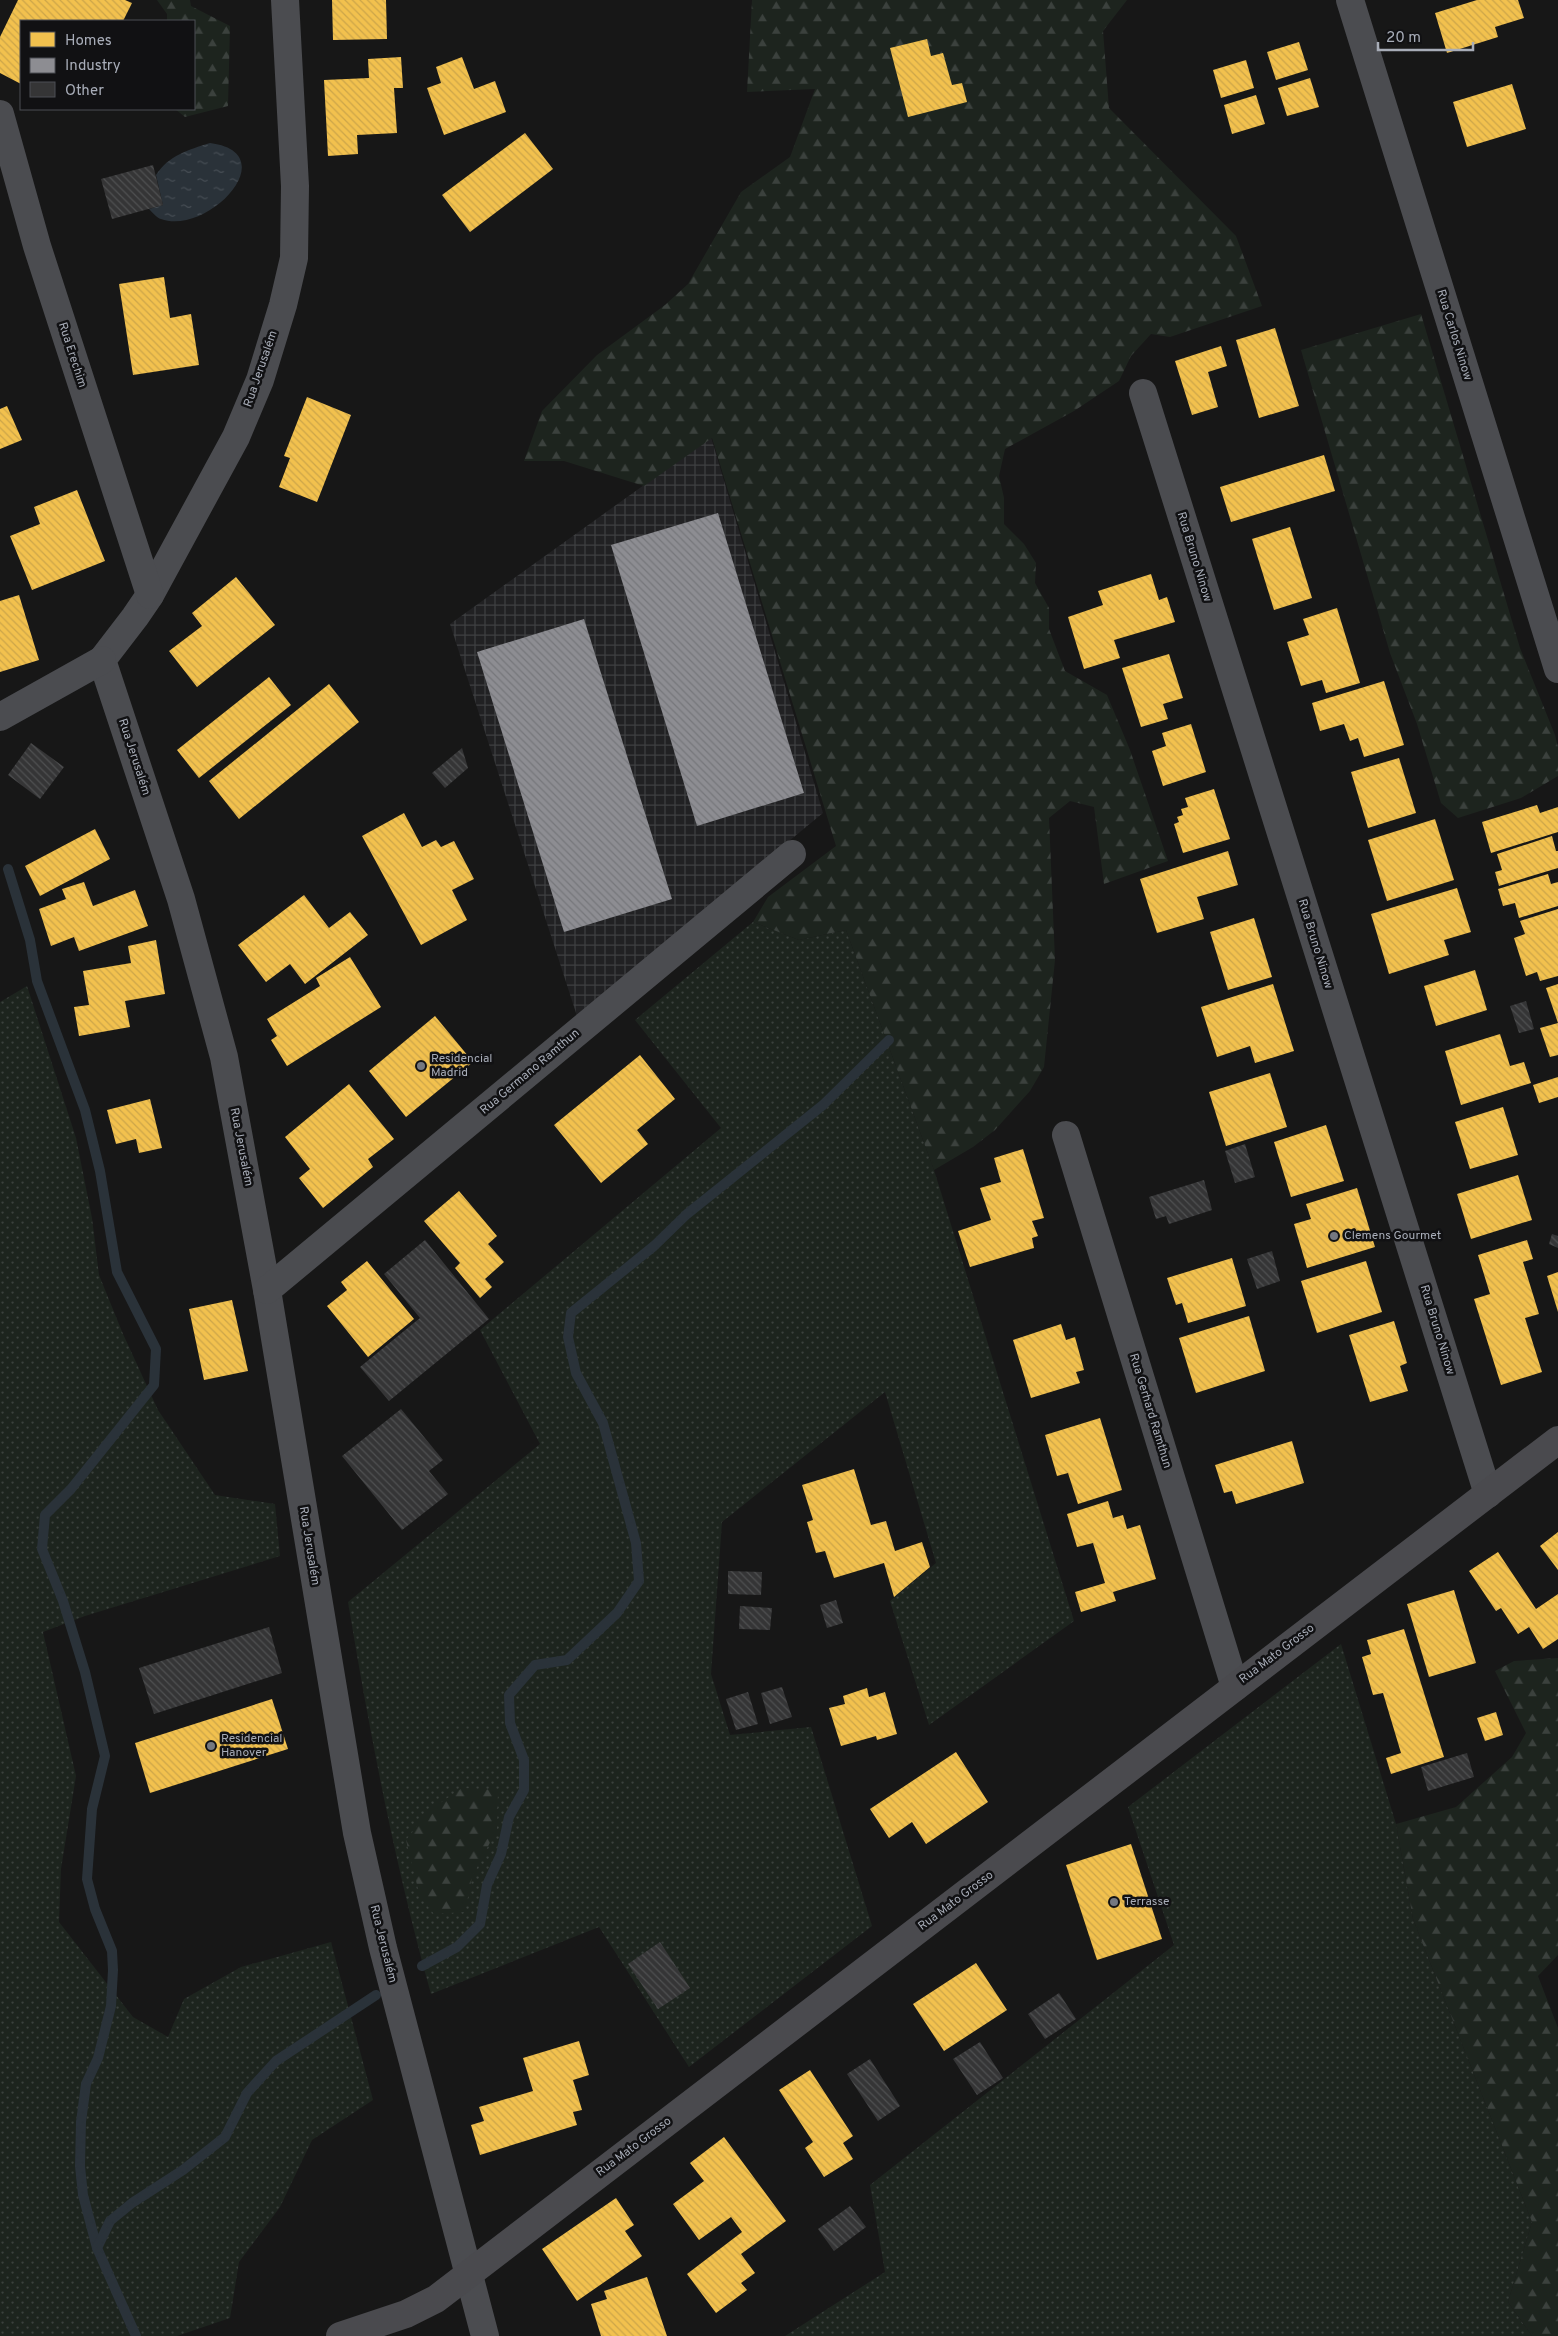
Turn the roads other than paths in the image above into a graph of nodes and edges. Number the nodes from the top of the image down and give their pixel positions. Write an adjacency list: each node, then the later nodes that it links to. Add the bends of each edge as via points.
1 (285, 0): 5 (street, Rua Jerusalém, via 295,186 294,258 260,380 236,437)
2 (1350, 0): 7 (street, Rua Carlos Ninow)
3 (0, 114): 5 (street, Rua Erechim, via 37,246)
4 (1143, 393): 13 (street, Rua Bruno Ninow)
5 (150, 595): 6 (street, Rua Jerusalém)
6 (102, 660): 8 (street); 11 (street, Rua Jerusalém, via 181,899 206,986 235,1112)
7 (1558, 669)
8 (0, 717)
9 (792, 854): 11 (street, Rua Germano Ramthun)
10 (1066, 1135): 14 (street, Rua Gerhard Ramthun)
11 (267, 1290): 15 (street, Rua Jerusalém, via 358,1833 386,1958)
12 (1558, 1440): 13 (street, Rua Mato Grosso)
13 (1488, 1494): 14 (street, Rua Mato Grosso)
14 (1235, 1687): 15 (street, Rua Mato Grosso)
15 (468, 2274): 16 (street, Rua Mato Grosso, via 436,2299 406,2314); 17 (street, Rua Jerusalém)
16 (340, 2336)
17 (485, 2336)

